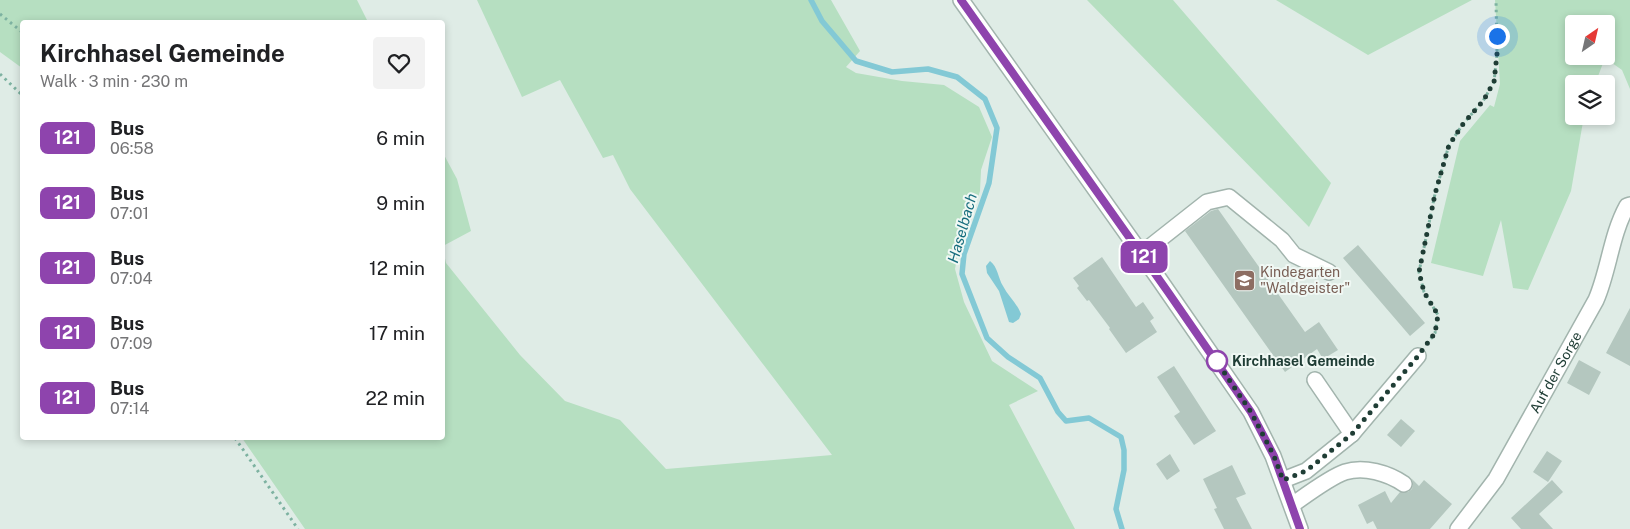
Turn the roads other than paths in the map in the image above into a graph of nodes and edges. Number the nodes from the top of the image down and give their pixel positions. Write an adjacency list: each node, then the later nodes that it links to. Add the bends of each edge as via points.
1 (961, 0): 3 (street)
2 (1630, 205): 12 (street, Auf der Sorge, via 1619,223 1596,300 1496,479)
3 (1141, 254): 4 (street, via 1207,202 1229,197 1282,240 1294,255); 8 (street, via 1251,412)
4 (1329, 272)
5 (1418, 356): 7 (street)
6 (1315, 380): 7 (street)
7 (1352, 434): 8 (street, via 1306,471)
8 (1283, 480): 10 (street)
9 (1404, 484): 10 (street, via 1372,471 1344,472)
10 (1292, 505): 11 (street)
11 (1300, 529)
12 (1458, 529)

